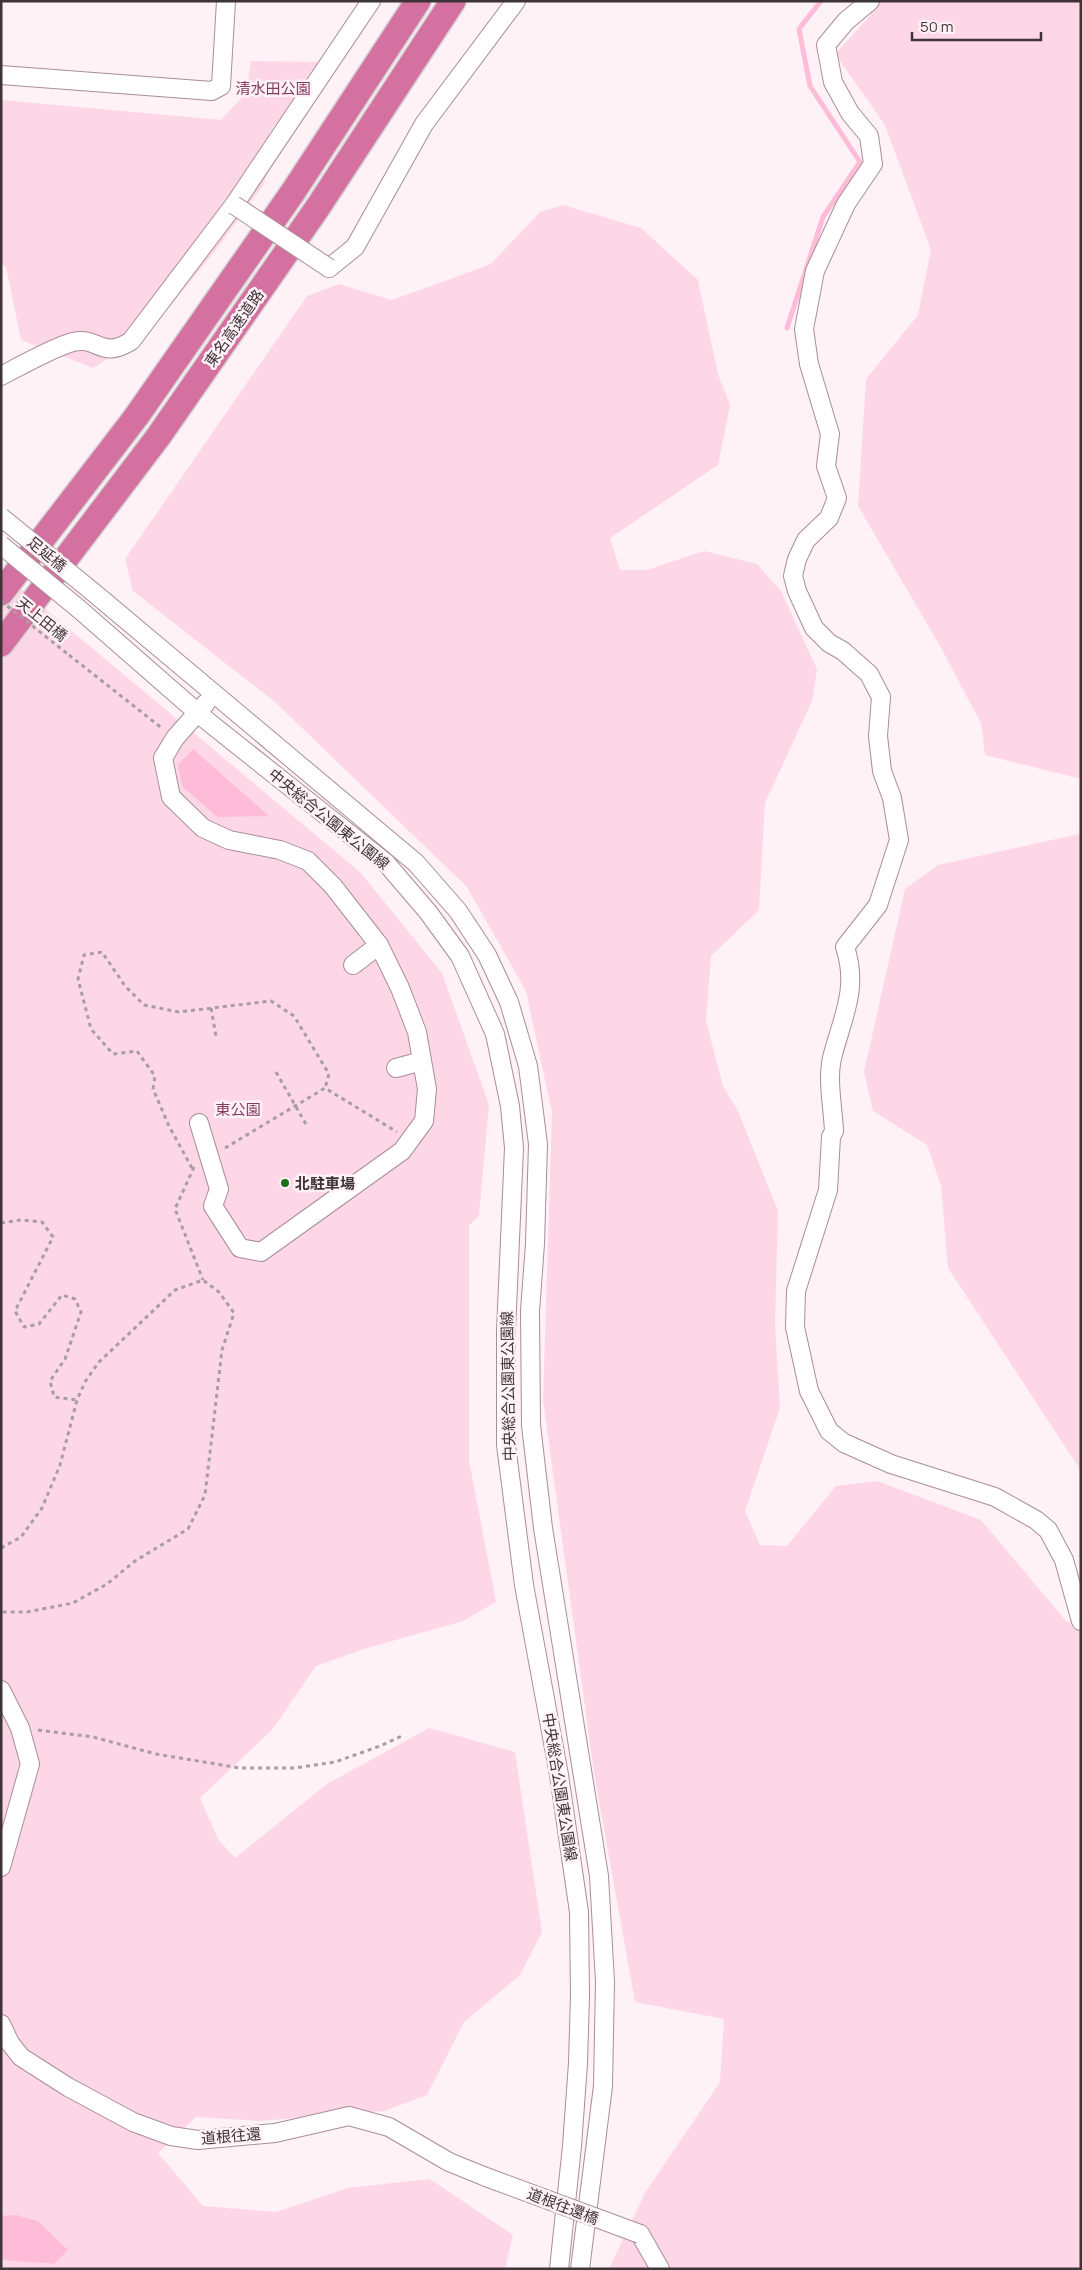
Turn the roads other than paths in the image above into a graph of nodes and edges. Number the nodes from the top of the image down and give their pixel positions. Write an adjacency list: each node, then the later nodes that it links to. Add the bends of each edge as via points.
1 (226, 1): 7 (street, via 221,86 212,90)
2 (371, 1): 8 (street)
3 (418, 1): 12 (highway, 東名高速道路, via 294,192 136,417)
4 (453, 1): 13 (highway, 東名高速道路, via 318,208 158,437)
5 (516, 1): 8 (street, bridge, via 424,124 355,247 329,268)
6 (870, 1): 22 (street, via 846,21 826,45 833,82 850,113 868,136 873,164 846,204 815,271 804,328 809,364 830,434 826,466 837,498 829,518 806,540 793,576 814,628 869,674 882,697 878,736 882,771 892,798 899,840 878,905 845,947 851,992 832,1060 834,1131 828,1190 796,1291 795,1327 809,1391 829,1431 844,1443 884,1461 995,1497 1036,1520 1048,1530 1064,1560)
7 (1, 75)
8 (234, 204): 9 (street, via 132,341 119,348 104,349 85,340 71,342)
9 (1, 376)
10 (1, 517): 15 (street, 足延橋, bridge)
11 (1, 545): 14 (street, 足延橋, bridge)
12 (1, 593)
13 (1, 644)
14 (154, 674): 16 (street, 中央総合公園東公園線)
15 (214, 693): 16 (street); 28 (street, 足延橋, via 416,863 458,911 487,955 509,1002 528,1066 538,1144 530,1311 531,1425 543,1528 599,1876 605,1982 603,2086)
16 (198, 712): 17 (street, via 174,738 163,758 171,797 212,832 308,861 333,886); 27 (street, 中央総合公園東公園線, via 386,863 460,956 495,1034 510,1106 514,1148 506,1331 506,1445 524,1585 580,1912 578,2063 564,2237)
17 (379, 945): 18 (street); 19 (street, via 417,1032)
18 (353, 965)
19 (422, 1061): 20 (street); 21 (street, via 427,1089 424,1121 402,1151 261,1252 240,1248 213,1206 226,1191 210,1158)
20 (396, 1068)
21 (199, 1123)
22 (1081, 1621)
23 (1, 1690): 24 (street, via 20,1728 30,1764)
24 (1, 1867)
25 (1, 2024): 26 (street, 道根往還, via 21,2058 68,2088 133,2122 171,2136 198,2140 275,2132 349,2116 389,2127 448,2162)
26 (486, 2177): 29 (street, 道根往還橋, bridge, via 640,2234)
27 (558, 2269)
28 (580, 2269)
29 (660, 2269)

